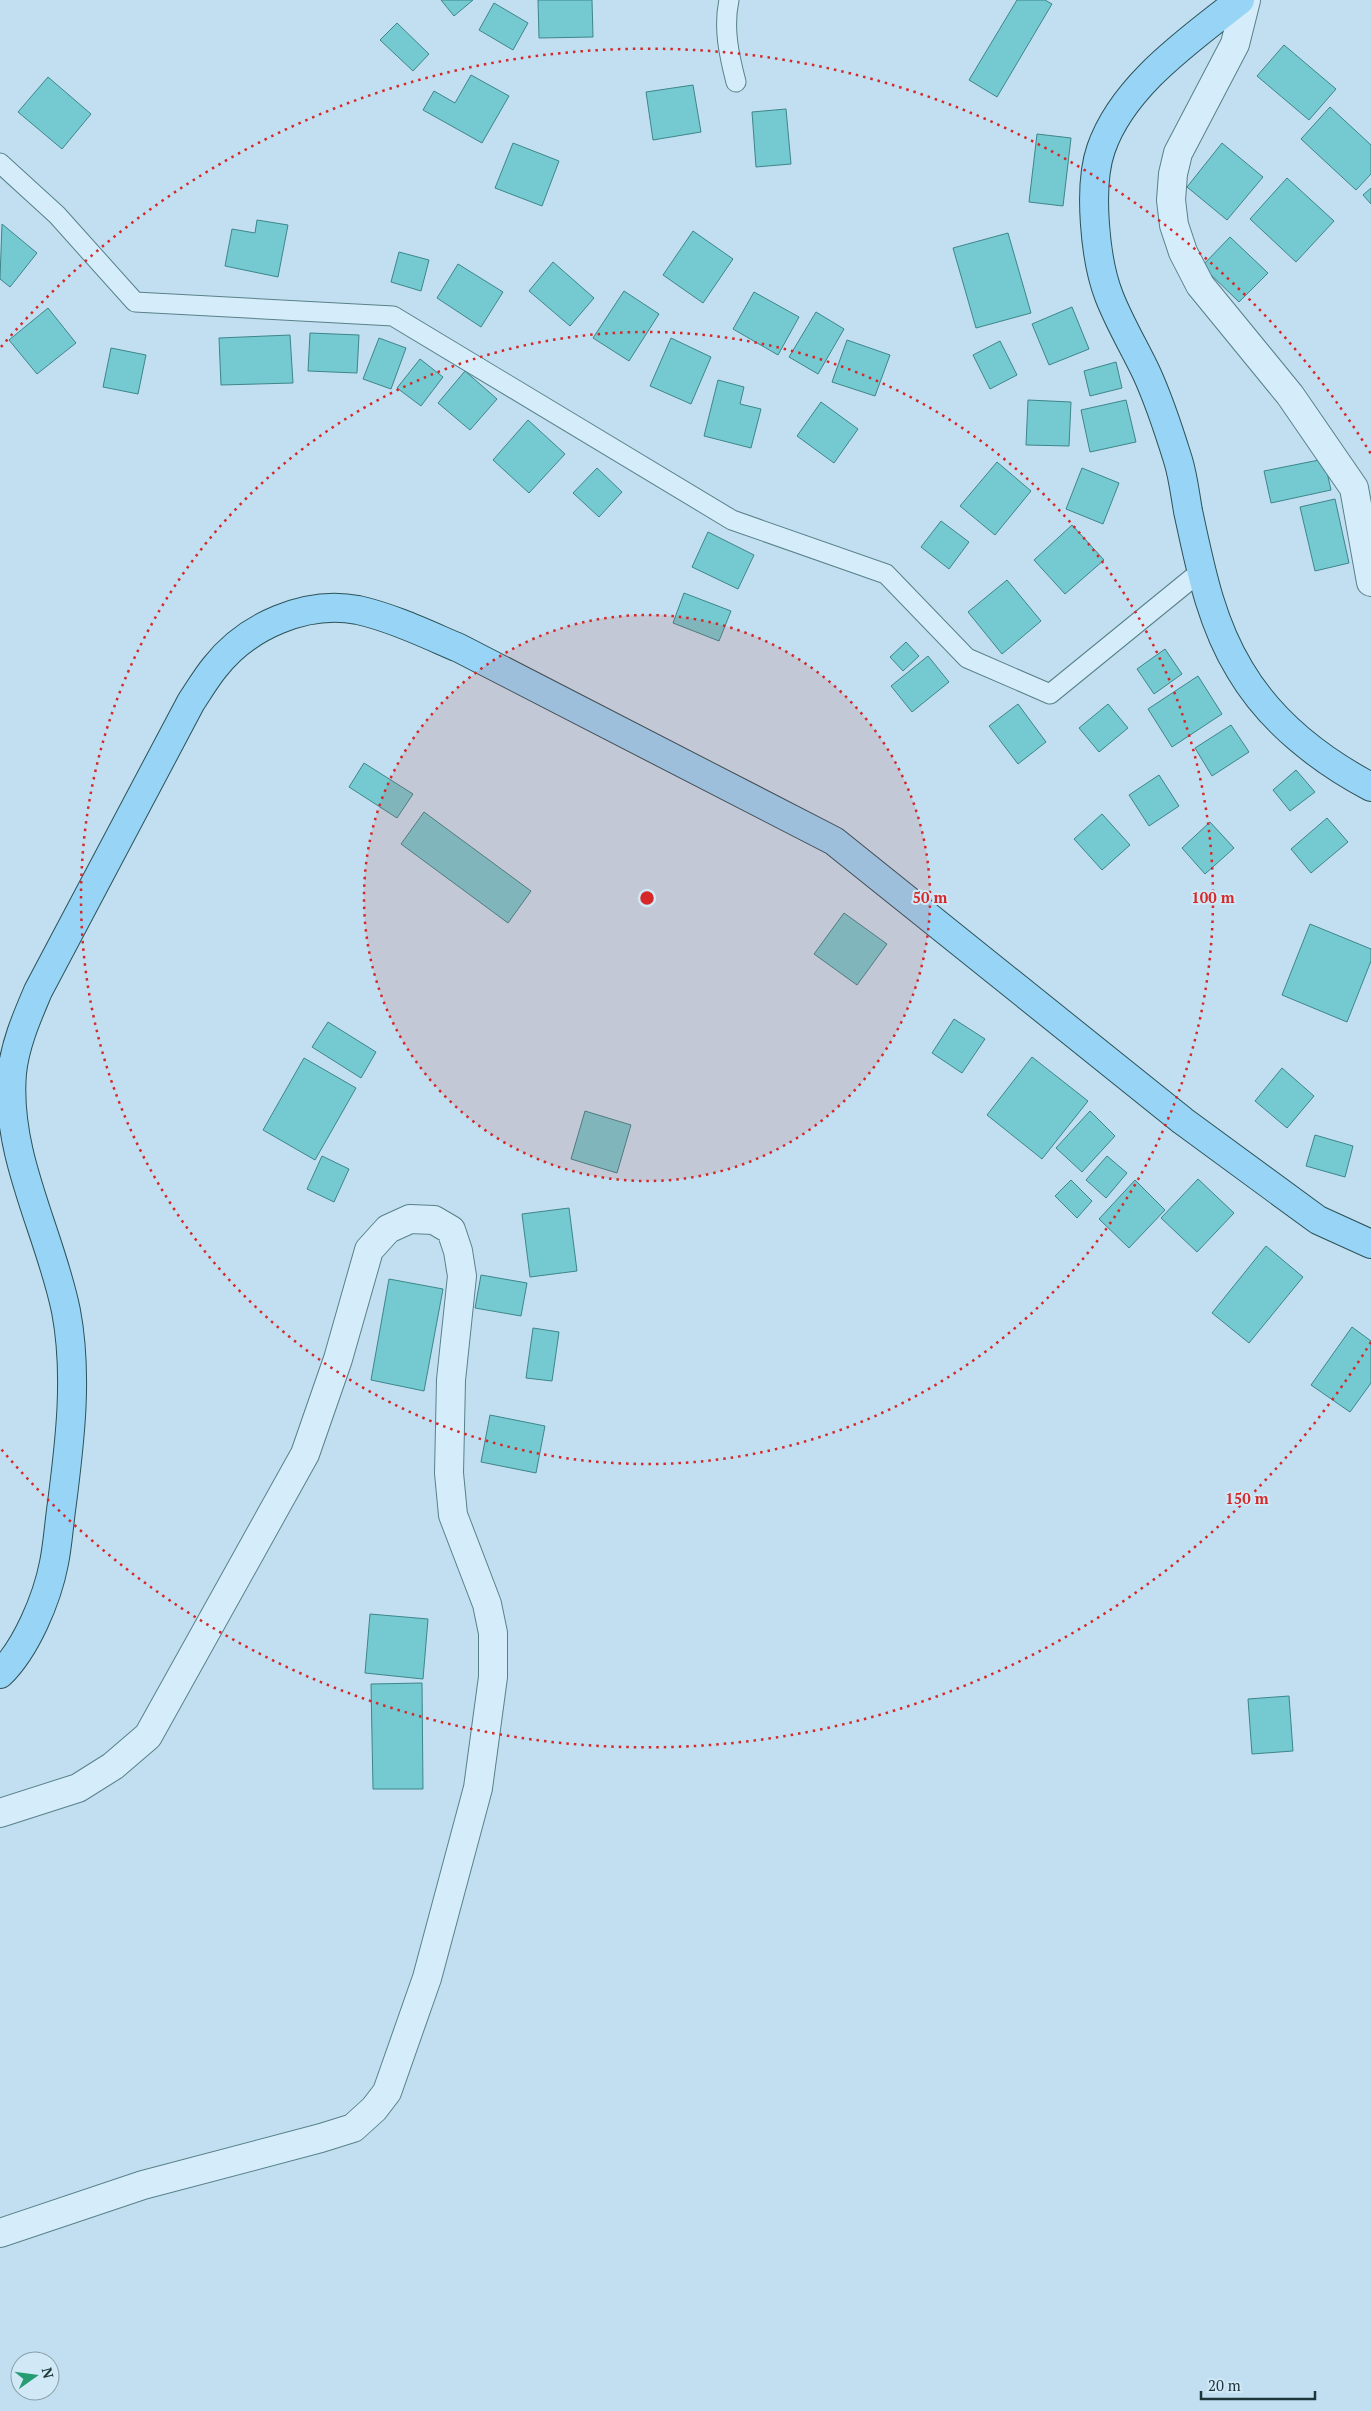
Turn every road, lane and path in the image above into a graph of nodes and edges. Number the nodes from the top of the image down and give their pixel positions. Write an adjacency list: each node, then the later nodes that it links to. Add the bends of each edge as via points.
1 (728, 0): 4 (lane, via 727,48)
2 (1240, 0): 6 (main road, via 1172,53 1118,114 1101,149 1094,200 1097,246 1109,296 1147,375 1179,462)
3 (1246, 0): 7 (street, via 1234,44 1178,153 1171,200 1174,225 1200,286 1290,395 1354,488)
4 (736, 82)
5 (0, 163): 6 (lane, via 57,214 135,302 394,316 732,520 886,574 967,658 1050,694)
6 (1201, 571): 8 (main road, via 1218,631 1241,672 1285,728 1328,761)
7 (1371, 582)
8 (1371, 787)
9 (1371, 1244): 10 (main road, via 1318,1220 1183,1121 834,841 459,648 410,627 357,610 330,608 299,612 267,624 237,644 215,666 191,702 38,990 19,1037 12,1073 16,1144 66,1310 72,1348 69,1450 54,1564 25,1641)
10 (0, 1674)
11 (0, 1813): 12 (street, via 78,1788 113,1766 148,1736 305,1454 338,1359 369,1250 388,1229 410,1218 434,1220 451,1230 462,1276 451,1380 453,1515 487,1604 492,1633 493,1677 478,1788 427,1978 387,2092 353,2128 143,2185)
12 (0, 2233)

